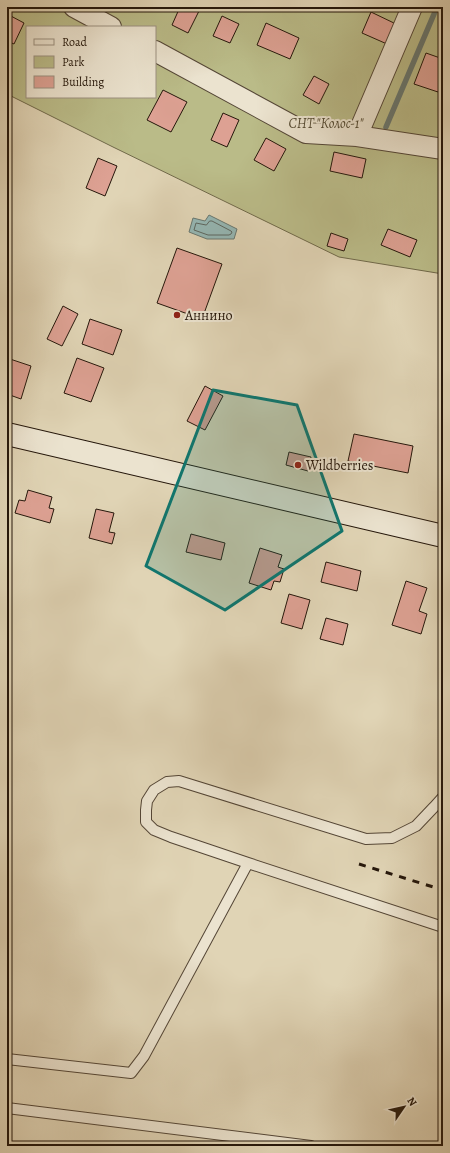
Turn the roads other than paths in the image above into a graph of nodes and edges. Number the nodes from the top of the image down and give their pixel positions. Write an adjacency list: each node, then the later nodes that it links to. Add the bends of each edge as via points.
1 (74, 7): 3 (street)
2 (412, 7): 5 (street)
3 (109, 26)
4 (156, 52): 5 (street, via 306,133)
5 (357, 136): 6 (street)
6 (443, 149)
7 (7, 434): 8 (main road)
8 (443, 536)
9 (443, 797): 10 (lane, via 416,826 392,838 366,839 179,781 167,782 154,790 147,801 146,810 146,822 154,830)
10 (248, 864): 11 (lane); 12 (lane, via 144,1056 131,1073)
11 (443, 927)
12 (7, 1059)
13 (7, 1108): 14 (lane)
14 (311, 1146)

